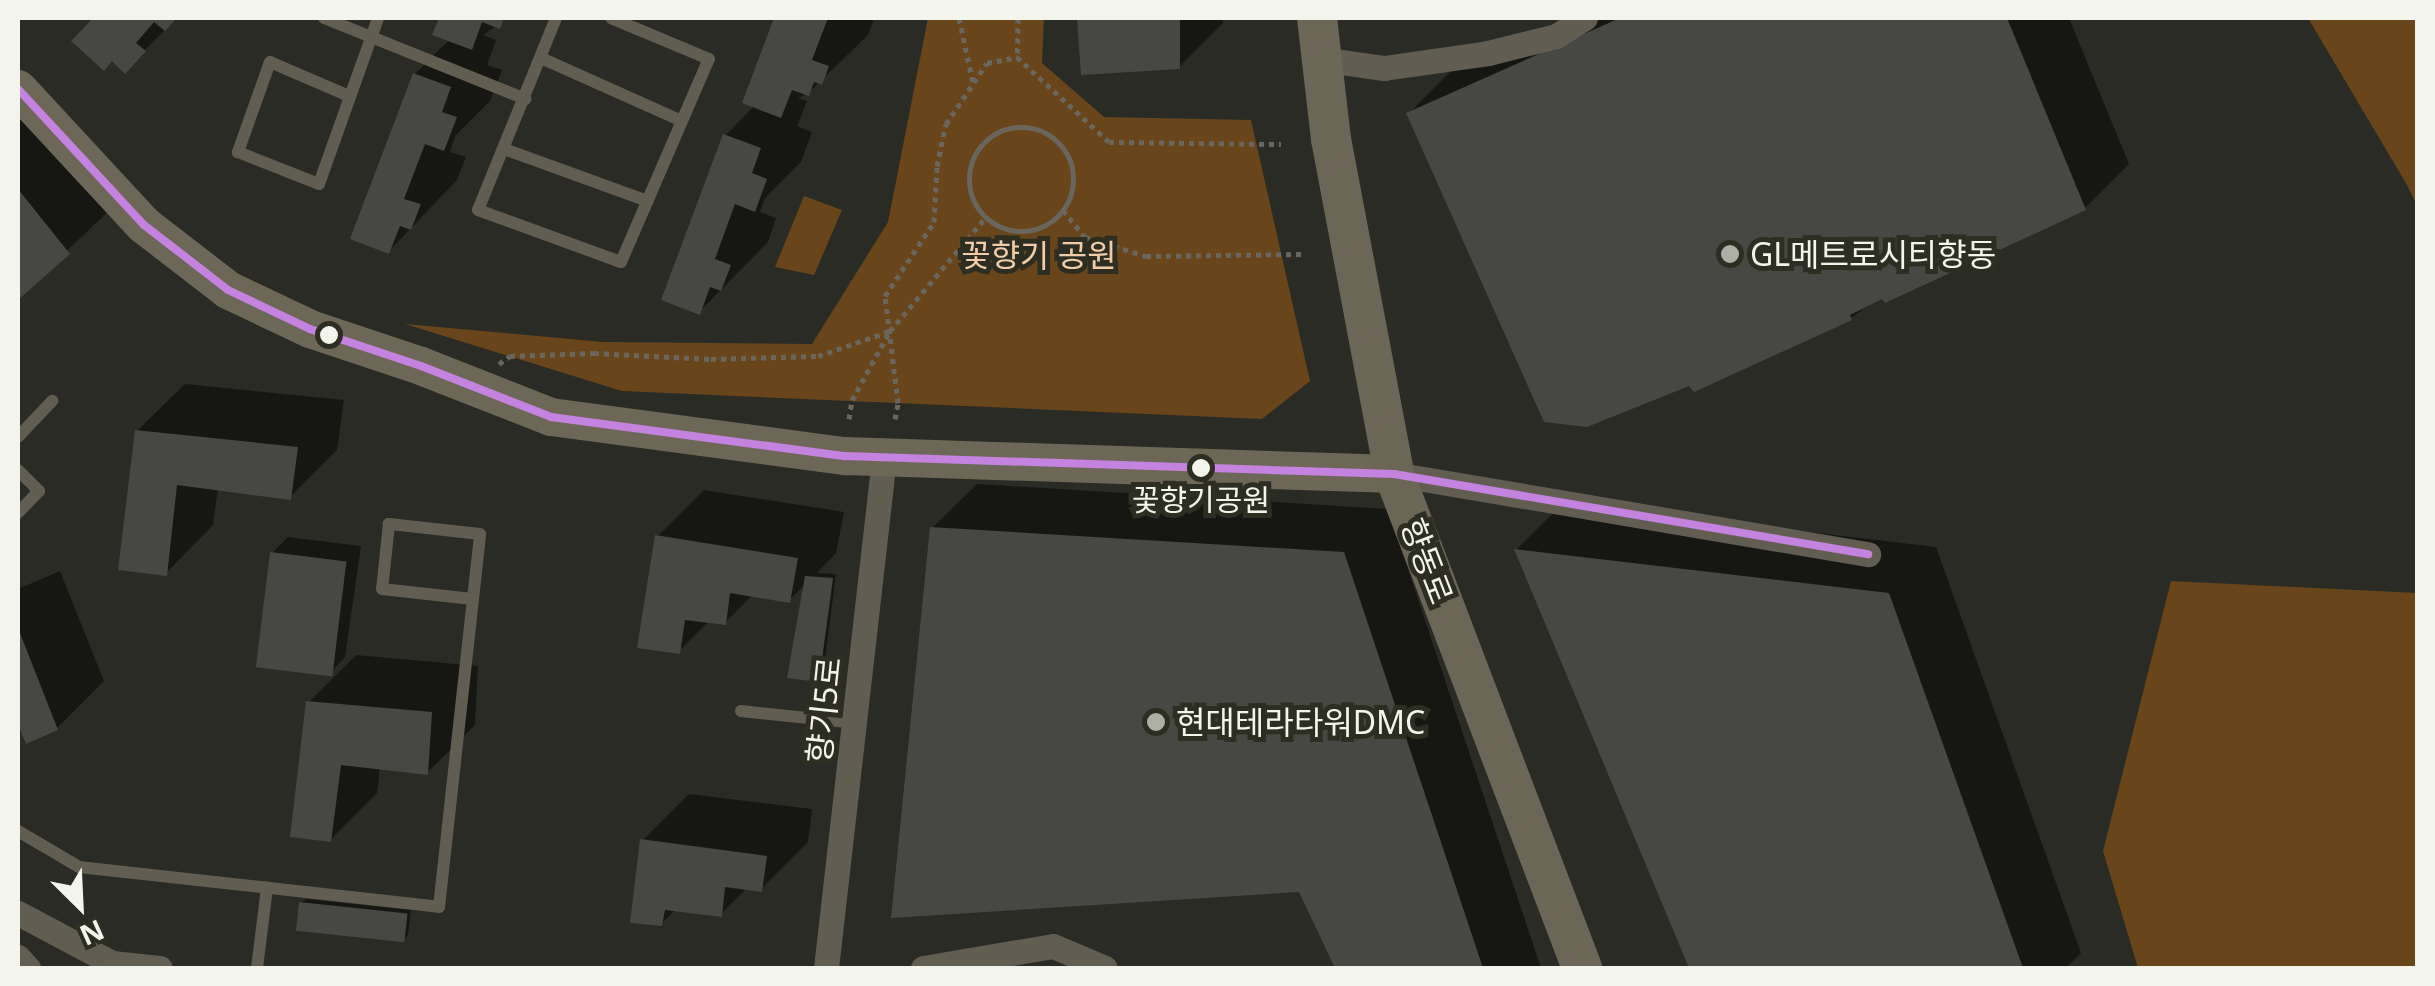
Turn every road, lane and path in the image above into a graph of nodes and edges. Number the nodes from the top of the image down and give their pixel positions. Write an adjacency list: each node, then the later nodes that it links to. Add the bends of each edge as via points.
1 (324, 18): 9 (lane)
2 (378, 18): 9 (lane)
3 (556, 18): 11 (lane)
4 (610, 18): 17 (lane, via 710,59)
5 (959, 18): 13 (path)
6 (1018, 18): 10 (path)
7 (1317, 18): 12 (main road, 향동로)
8 (1585, 18): 12 (street, via 1556,36 1488,53 1384,68)
9 (370, 37): 15 (lane); 16 (lane)
10 (1017, 57): 13 (path, via 987,63); 18 (path, via 1109,142)
11 (541, 58): 16 (lane); 17 (lane)
12 (1320, 59): 32 (main road, 향동로)
13 (973, 85): 24 (path, via 946,124 934,222 886,296)
14 (18, 90): 30 (main road, via 144,226 228,290 310,330 551,418)
15 (350, 96): 15 (lane, via 319,184 238,152 270,62)
16 (525, 99): 19 (lane)
17 (682, 121): 20 (lane)
18 (1281, 144)
19 (504, 148): 20 (lane); 20 (lane, via 478,210 621,262)
20 (648, 201)
21 (1063, 210): 22 (path, via 1034,230 1017,231); 22 (path, via 1074,178 1070,162 1050,135 1017,126 986,140 970,170 969,188); 23 (path, via 1085,236 1146,256)
22 (986, 218): 24 (path)
23 (1302, 254)
24 (890, 331): 25 (path, via 818,356 510,356); 27 (path); 28 (path)
25 (496, 367)
26 (52, 401): 29 (lane)
27 (895, 418)
28 (848, 419)
29 (18, 437)
30 (884, 458): 32 (main road); 37 (street, 향기5로)
31 (18, 470): 33 (lane, via 39,491)
32 (1394, 474): 34 (street); 48 (main road, 향동로)
33 (18, 513)
34 (1868, 554)
35 (472, 599): 35 (lane, via 480,534 389,524 382,589); 39 (lane, via 438,906)
36 (741, 712): 37 (lane)
37 (856, 723): 45 (street, 향기5로)
38 (18, 830): 39 (lane, via 79,867)
39 (267, 888): 44 (lane)
40 (18, 913): 43 (street, via 112,964)
41 (18, 958): 42 (street)
42 (28, 968)
43 (160, 968)
44 (257, 968)
45 (826, 968)
46 (923, 968): 47 (street, via 1053,946)
47 (1104, 968)
48 (1582, 968)

